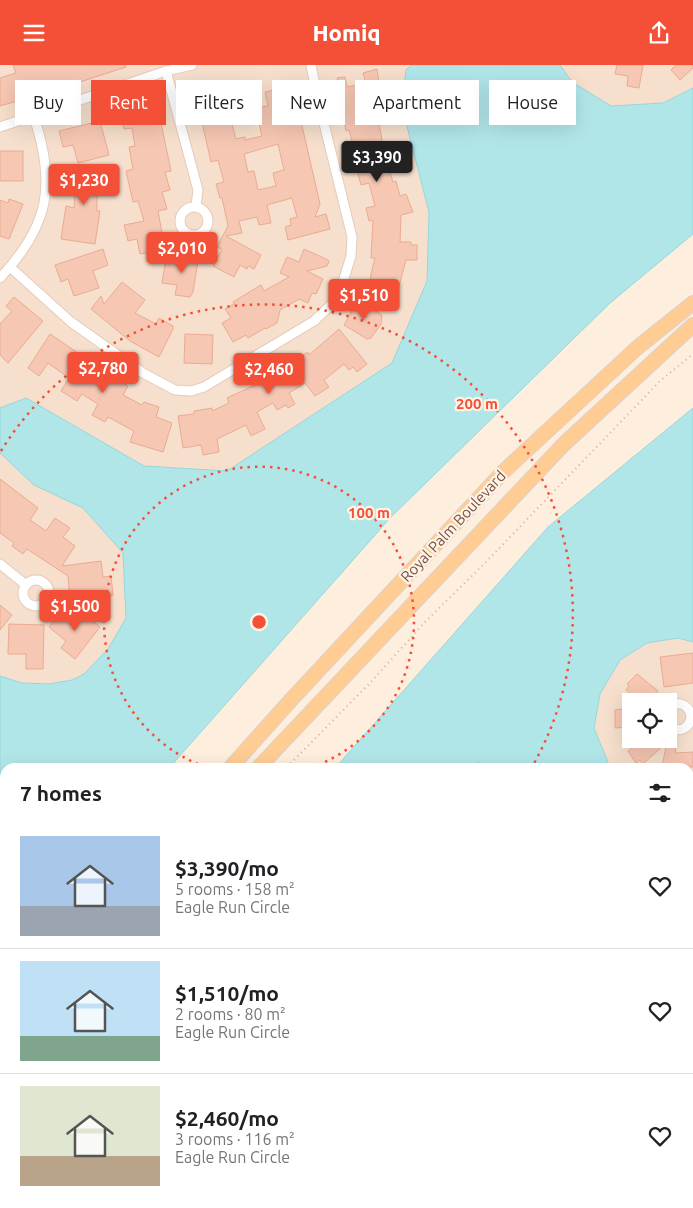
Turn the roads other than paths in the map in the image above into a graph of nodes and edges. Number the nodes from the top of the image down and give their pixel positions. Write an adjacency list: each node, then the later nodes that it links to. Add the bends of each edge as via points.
1 (192, 65): 3 (street)
2 (311, 65): 9 (street, via 352,237 342,285 332,304 314,321 204,387 191,391 175,390 143,373 71,322)
3 (166, 71): 4 (street); 8 (street, via 198,190)
4 (81, 101)
5 (15, 123): 7 (street)
6 (36, 125): 9 (street, via 47,177 44,203 37,227)
7 (0, 127)
8 (196, 206)
9 (10, 267): 10 (street)
10 (0, 278)
11 (693, 303): 18 (main road, Royal Palm Boulevard, via 638,347 504,471)
12 (693, 325): 19 (main road, Royal Palm Boulevard, via 564,444)
13 (0, 564): 14 (street)
14 (26, 585)
15 (677, 703): 16 (street, via 687,707)
16 (692, 716): 17 (street, via 688,726)
17 (677, 730)
18 (235, 763)
19 (263, 763)

